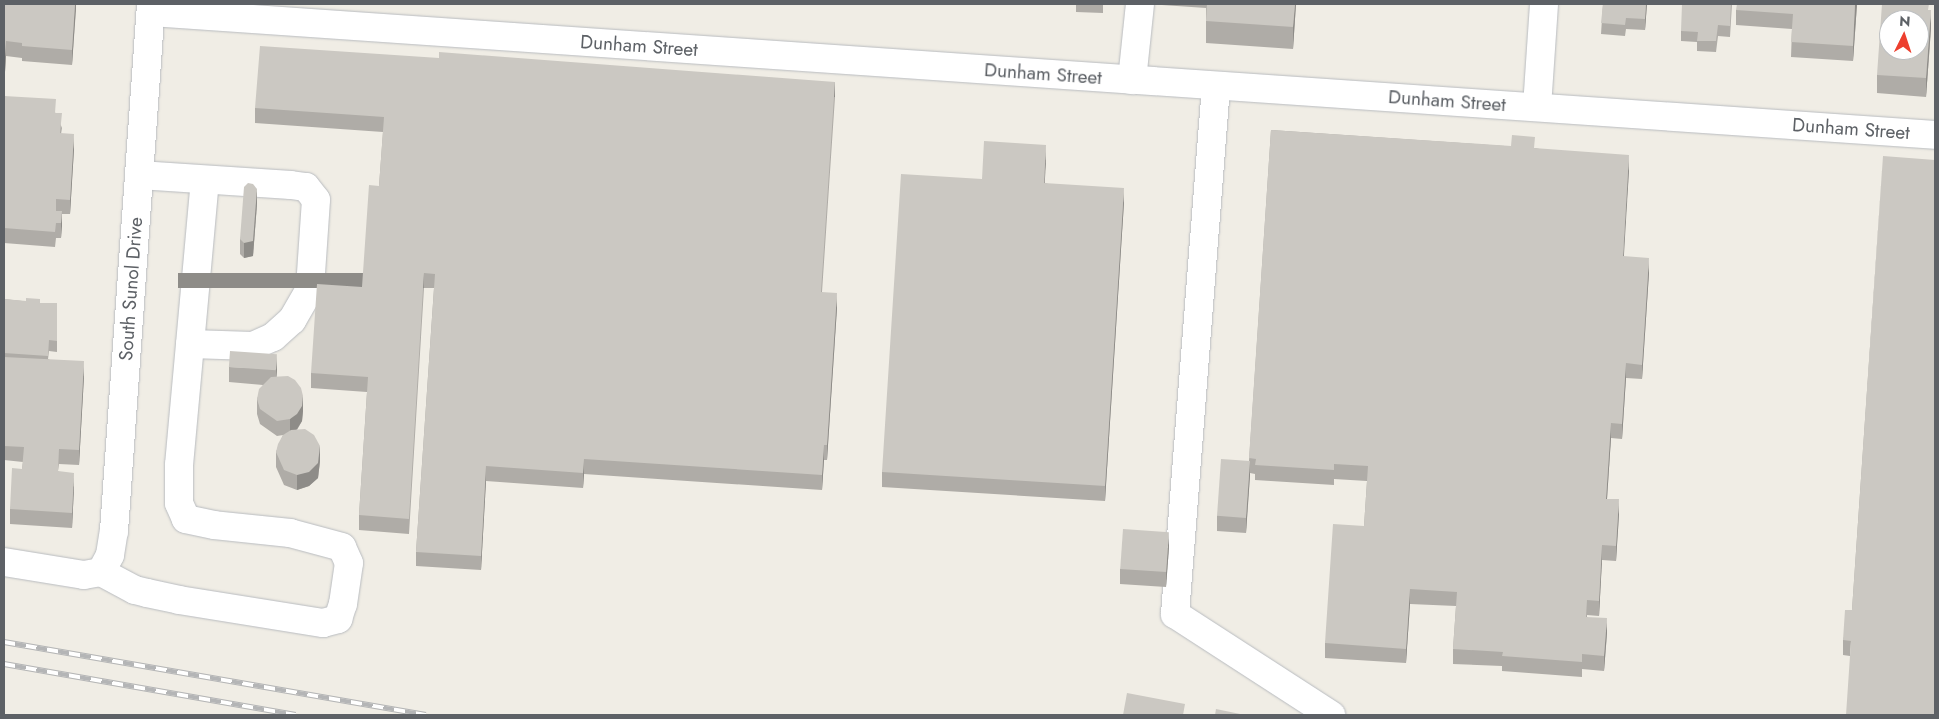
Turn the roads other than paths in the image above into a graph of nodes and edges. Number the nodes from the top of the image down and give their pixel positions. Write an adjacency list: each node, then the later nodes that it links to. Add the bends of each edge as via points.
1 (1140, 4): 4 (street)
2 (1544, 4): 6 (street)
3 (151, 8): 4 (street, Dunham Street); 8 (street, South Sunol Drive)
4 (1132, 80): 5 (street, Dunham Street)
5 (1216, 86): 6 (street, Dunham Street); 13 (street, via 1175,614)
6 (1537, 107): 7 (street, Dunham Street)
7 (1935, 135)
8 (139, 174): 9 (street); 12 (street, South Sunol Drive, via 114,531 110,555)
9 (205, 180): 10 (street); 10 (street, via 306,187 316,200 310,289 292,320 273,337 253,346)
10 (190, 344): 12 (street, via 179,465 179,504 186,519 290,533 342,546 349,563 345,597 338,619 322,623 179,600 135,590)
11 (4, 562): 12 (street, via 84,575)
12 (101, 572)
13 (1331, 715)

